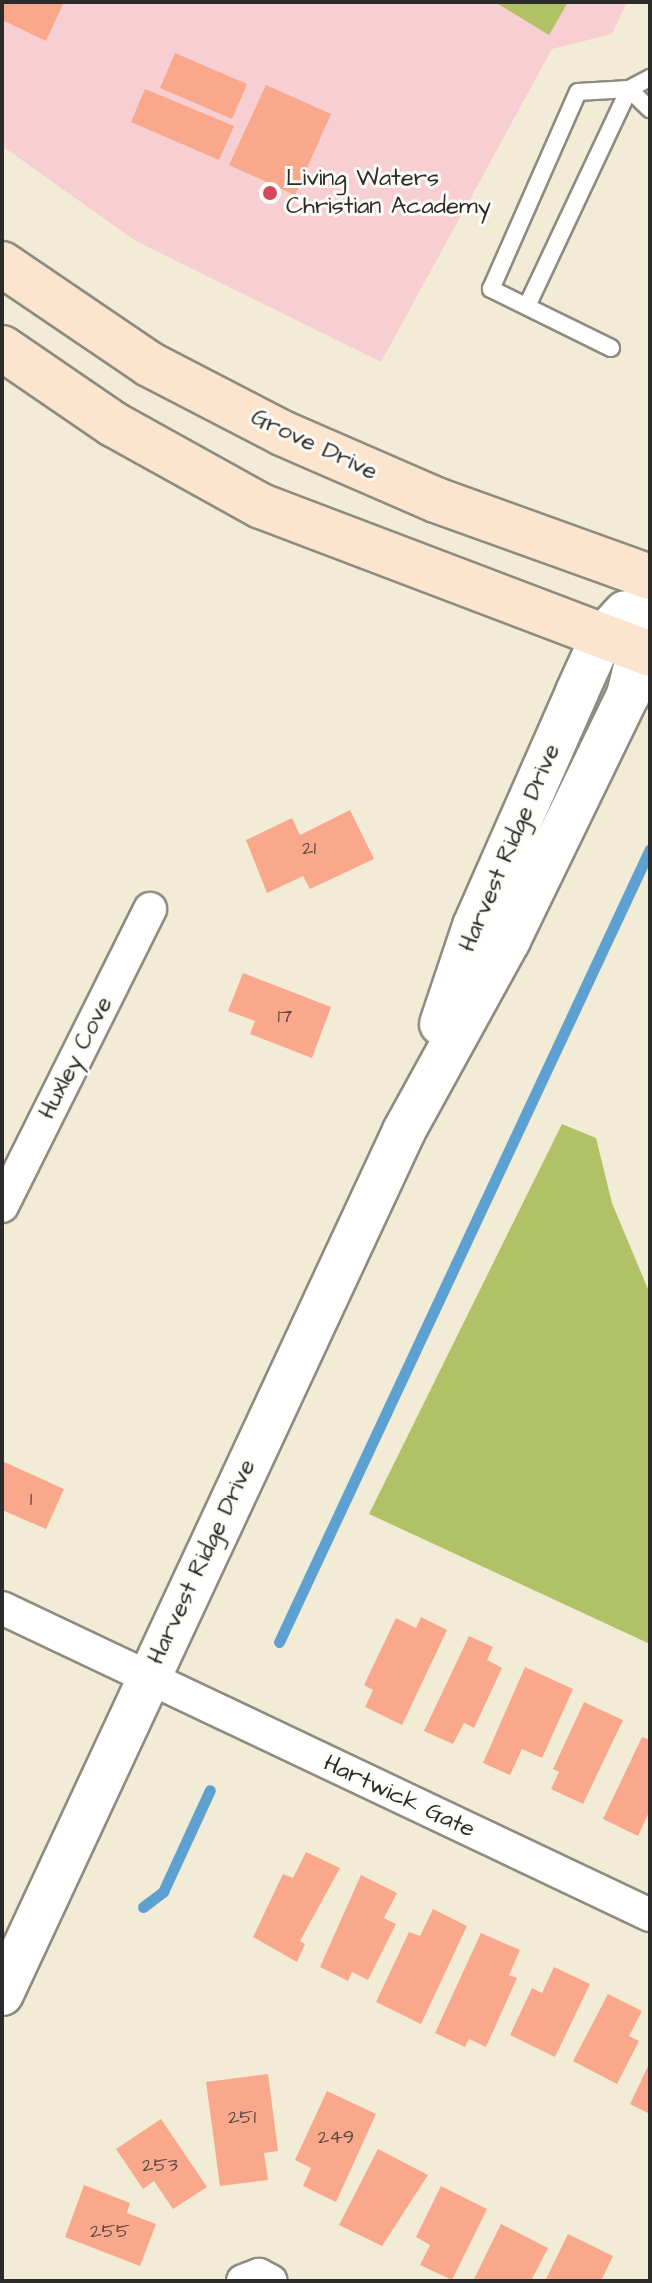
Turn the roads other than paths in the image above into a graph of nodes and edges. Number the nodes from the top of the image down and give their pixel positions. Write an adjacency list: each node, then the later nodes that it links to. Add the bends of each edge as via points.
1 (650, 78): 2 (lane)
2 (629, 89): 3 (lane); 5 (lane); 5 (lane, via 578,92 491,289)
3 (650, 109)
4 (2, 264): 8 (main road, Grove Drive, via 149,364 282,433 436,500)
5 (527, 306): 7 (lane)
6 (2, 348): 11 (main road, via 113,424 261,506)
7 (611, 348)
8 (650, 577)
9 (650, 584): 11 (street, Harvest Ridge Drive)
10 (650, 606): 11 (street, Harvest Ridge Drive)
11 (631, 648): 15 (street, Harvest Ridge Drive, via 509,940 404,1131)
12 (150, 909): 13 (street, Huxley Cove)
13 (2, 1206)
14 (2, 1608): 15 (street, Hartwick Gate)
15 (147, 1679): 16 (street, Hartwick Gate); 17 (street, Harvest Ridge Drive)
16 (650, 1915)
17 (2, 1994)
18 (243, 2281): 19 (street, via 259,2275)
19 (271, 2281)

